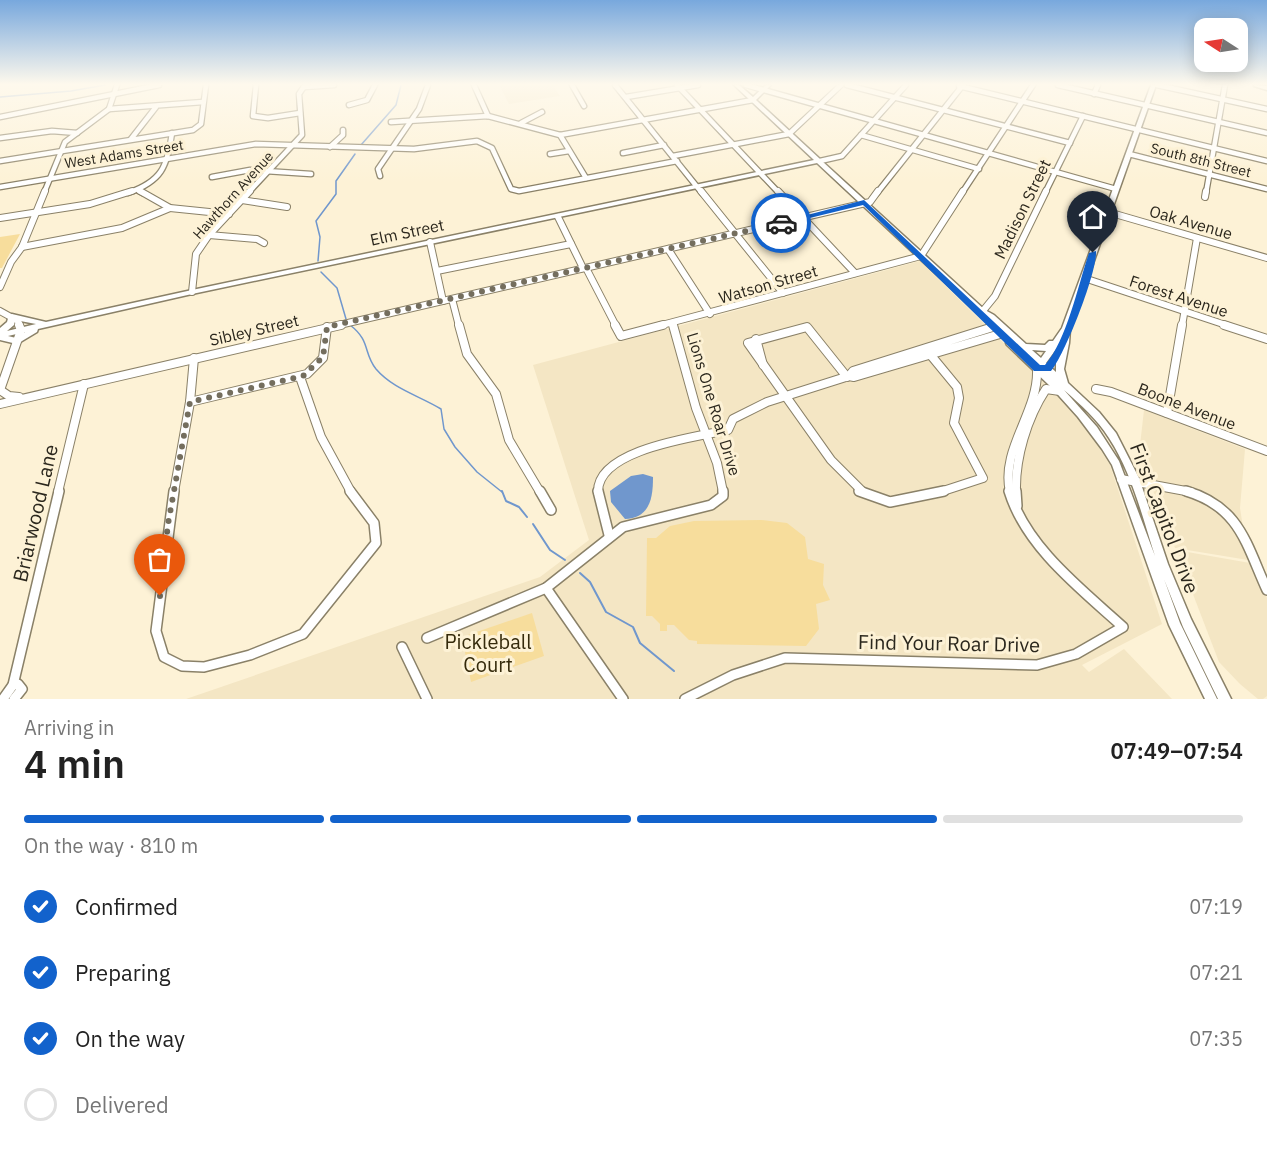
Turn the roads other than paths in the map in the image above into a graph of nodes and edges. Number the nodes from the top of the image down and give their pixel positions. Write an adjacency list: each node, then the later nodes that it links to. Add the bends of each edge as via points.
1 (98, 118): 33 (street)
2 (148, 118): 41 (street)
3 (201, 118): 34 (street, via 199,127)
4 (300, 118): 43 (street, Hawthorn Avenue, via 302,135)
5 (413, 118): 29 (street)
6 (473, 118): 29 (street)
7 (496, 118): 28 (street)
8 (531, 118): 28 (street)
9 (642, 118): 24 (street)
10 (657, 118): 24 (street)
11 (708, 118): 45 (street)
12 (772, 118): 36 (main road)
13 (807, 118): 36 (street)
14 (862, 118): 25 (street)
15 (877, 118): 25 (street)
16 (936, 118): 39 (street)
17 (972, 118): 30 (street)
18 (1013, 118): 30 (street)
19 (1082, 118): 42 (street, Madison Street)
20 (1090, 118): 31 (street)
21 (1142, 118): 31 (main road)
22 (1201, 118): 26 (street)
23 (1217, 118): 26 (street)
24 (644, 120): 37 (street); 44 (street)
25 (874, 121): 38 (street); 39 (street)
26 (1216, 121): 35 (street); 47 (street)
27 (391, 122): 29 (street)
28 (521, 123): 37 (street, via 540,132)
29 (409, 124): 49 (street)
30 (1008, 127): 42 (street); 54 (street)
31 (1138, 129): 47 (street); 55 (main road)
32 (343, 130): 46 (street, via 343,135)
33 (77, 133): 40 (street, via 52,131); 50 (street)
34 (172, 133): 41 (street); 57 (street)
35 (1267, 133)
36 (789, 134): 45 (street, West Adams Street); 60 (main road)
37 (560, 135): 51 (street)
38 (861, 135): 48 (street); 60 (street, via 842,156)
39 (922, 135): 48 (street); 54 (street)
40 (0, 138)
41 (131, 139): 50 (street)
42 (1070, 143): 65 (street, Madison Street)
43 (296, 144): 46 (street, West Adams Street); 57 (street, West Adams Street, via 256,144); 64 (street, Hawthorn Avenue)
44 (664, 145): 52 (street); 56 (street)
45 (735, 145): 56 (street, West Adams Street); 67 (street)
46 (330, 147): 49 (street, West Adams Street)
47 (1215, 148): 59 (street); 68 (street)
48 (911, 149): 63 (street); 80 (street, via 870,202)
49 (391, 150): 69 (street, via 378,169); 72 (street, West Adams Street, via 483,142 492,148 511,193)
50 (61, 151): 58 (street); 71 (street)
51 (569, 151): 53 (street); 72 (street)
52 (623, 153)
53 (550, 154)
54 (990, 154): 63 (street); 65 (street)
55 (1129, 154): 68 (street, South 8th Street); 75 (main road)
56 (675, 158): 72 (street, West Adams Street); 74 (street)
57 (168, 159): 71 (street, West Adams Street); 77 (street, via 164,171)
58 (0, 160)
59 (1267, 161)
60 (820, 162): 61 (main road, Elm Street); 62 (main road)
61 (805, 165): 62 (main road); 67 (main road, Elm Street)
62 (828, 168): 80 (main road)
63 (979, 169): 97 (street)
64 (268, 172): 66 (street); 70 (street, via 249,170); 79 (street, Hawthorn Avenue)
65 (1056, 172): 75 (street); 109 (street, Madison Street, via 995,296)
66 (311, 174)
67 (763, 174): 74 (main road, Elm Street); 88 (street)
68 (1209, 174): 76 (street, South 8th Street); 78 (street)
69 (380, 176)
70 (212, 177)
71 (49, 178): 73 (street, West Adams Street); 83 (street)
72 (586, 178)
73 (0, 187)
74 (699, 187): 86 (main road, Elm Street); 89 (street)
75 (1116, 189): 84 (main road)
76 (1267, 189)
77 (139, 191): 82 (street); 83 (street)
78 (1206, 197)
79 (242, 200): 81 (street); 85 (street, Hawthorn Avenue)
80 (864, 203): 88 (street, Sibley Street); 97 (main road)
81 (287, 207)
82 (170, 208): 85 (street); 95 (street, via 122,228)
83 (36, 212): 87 (street); 95 (street)
84 (1108, 212): 91 (street, Oak Avenue); 102 (main road)
85 (229, 214): 90 (street, Hawthorn Avenue)
86 (558, 217): 92 (main road, Elm Street); 94 (street)
87 (0, 218)
88 (801, 218): 89 (street, Sibley Street); 101 (street)
89 (735, 233): 96 (street, Sibley Street); 105 (street)
90 (209, 236): 93 (street, via 257,239); 104 (street, Hawthorn Avenue, via 196,254)
91 (1197, 238): 98 (street, Oak Avenue); 110 (street)
92 (430, 242): 100 (street); 104 (main road, Elm Street)
93 (264, 243)
94 (571, 243): 99 (street); 100 (street)
95 (22, 247): 103 (street)
96 (668, 249): 99 (street, Sibley Street); 111 (street)
97 (921, 256): 101 (street, Watson Street); 109 (main road)
98 (1267, 258)
99 (584, 268): 106 (street, Sibley Street); 114 (street, Watson Street, via 621,336)
100 (437, 271): 107 (street)
101 (855, 273): 105 (street, Watson Street)
102 (1083, 278): 110 (street, Forest Avenue); 119 (main road)
103 (0, 287)
104 (192, 292): 113 (main road, Elm Street)
105 (783, 293): 111 (street, Watson Street)
106 (452, 299): 107 (street, Sibley Street); 146 (street, via 466,354 496,394 509,440)
107 (443, 301): 116 (street, Sibley Street)
108 (0, 311): 112 (street)
109 (982, 312): 117 (main road); 124 (main road)
110 (1186, 312): 122 (street, Forest Avenue); 138 (street)
111 (710, 314): 114 (street, Watson Street)
112 (12, 317): 113 (main road); 118 (street); 121 (main road)
113 (53, 323): 115 (main road, Elm Street)
114 (672, 323): 139 (street, Lions One Roar Drive)
115 (43, 326): 118 (main road, Elm Street); 123 (main road)
116 (327, 327): 126 (street, Sibley Street); 129 (street, via 323,357 315,368)
117 (993, 327): 120 (main road); 128 (street, via 853,371)
118 (21, 330): 121 (main road, Elm Street); 123 (street)
119 (1064, 333): 124 (main road, via 1047,348 1035,349); 127 (main road); 131 (main road, via 1068,340 1059,365)
120 (1000, 334): 125 (street); 127 (main road)
121 (0, 335): 123 (main road)
122 (1267, 339)
123 (17, 341): 133 (street)
124 (1018, 342): 127 (main road)
125 (929, 353): 128 (street); 134 (street, via 957,387 954,423 983,478 935,494 895,501 860,491 843,476)
126 (194, 358): 130 (street, Sibley Street); 136 (street)
127 (1042, 367): 131 (main road, First Capitol Drive); 145 (street, Find Your Roar Drive, via 1009,471 1011,495)
128 (848, 376): 134 (street); 134 (street, via 807,327 756,339 763,365)
129 (300, 377): 136 (street); 136 (street, via 329,459 377,528 378,538 374,548 303,634 200,668 169,661 159,647 156,631 168,524)
130 (84, 384): 135 (street, Sibley Street); 152 (street, Briarwood Lane)
131 (1063, 389): 143 (main road, First Capitol Drive, via 1098,432); 144 (main road, First Capitol Drive, via 1109,430); 145 (street, Find Your Roar Drive, via 1046,389 1034,410 1016,466)
132 (1096, 389): 138 (street, Boone Avenue)
133 (0, 390): 135 (street)
134 (784, 397): 140 (street, via 733,419 728,430)
135 (25, 398): 137 (street, Sibley Street)
136 (190, 402)
137 (0, 404)
138 (1167, 413): 142 (street, Boone Avenue)
139 (701, 422): 140 (street, Lions One Roar Drive); 141 (street)
140 (706, 435): 141 (street); 147 (street, Lions One Roar Drive, via 724,480 723,496 711,505 622,527)
141 (692, 437): 147 (street, via 624,458 604,471 598,483)
142 (1267, 451)
143 (1121, 479): 144 (street); 158 (main road, First Capitol Drive, via 1175,625)
144 (1136, 482): 149 (street, via 1178,488 1217,505 1232,518); 159 (main road, First Capitol Drive, via 1187,623)
145 (1017, 506): 157 (street, Find Your Roar Drive, via 1031,533 1123,627 1076,654 1037,665 785,658 733,675)
146 (551, 510)
147 (606, 539): 148 (street)
148 (546, 588): 150 (street); 156 (street)
149 (1267, 590)
150 (427, 638)
151 (402, 647): 155 (street)
152 (13, 685): 153 (street, Briarwood Lane); 154 (street, Briarwood Lane, via 22,689)
153 (3, 699)
154 (14, 699)
155 (427, 699)
156 (623, 699)
157 (685, 699)
158 (1211, 699)
159 (1225, 699)

